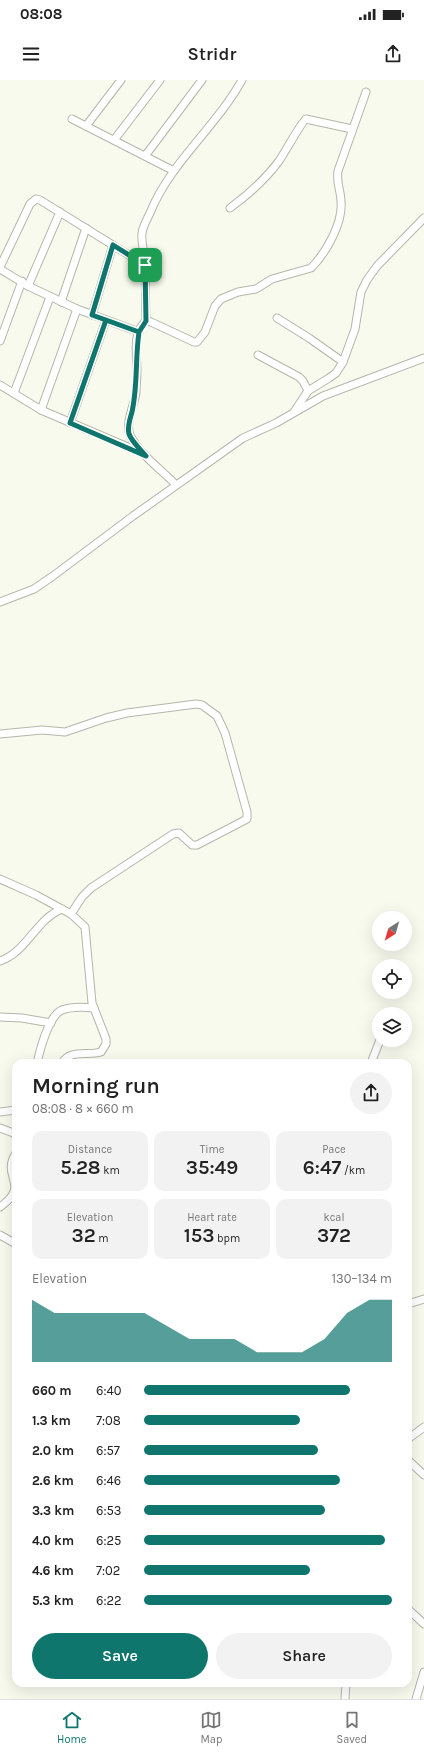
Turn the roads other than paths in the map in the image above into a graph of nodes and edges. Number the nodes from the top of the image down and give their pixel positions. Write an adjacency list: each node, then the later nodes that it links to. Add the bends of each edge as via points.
1 (121, 80): 7 (street)
2 (160, 80): 9 (street)
3 (202, 80): 10 (street)
4 (242, 80): 11 (street)
5 (366, 92): 8 (street)
6 (72, 119): 7 (street)
7 (86, 126): 9 (street)
8 (352, 129): 12 (street, via 306,119 302,121 294,139 278,162 252,192); 27 (street, via 336,181 342,203 341,212 333,233 311,268 272,279 256,289 238,292 221,299 215,306 205,332 197,342)
9 (114, 140): 10 (street)
10 (145, 156): 11 (street)
11 (174, 171): 17 (street, via 154,201 142,232)
12 (230, 208)
13 (60, 212): 15 (street); 18 (street, via 40,200 33,201); 20 (street)
14 (424, 218): 32 (street, via 377,266 367,280 361,292 355,329)
15 (86, 228): 16 (street); 22 (street)
16 (113, 245): 17 (street); 24 (street)
17 (145, 265): 27 (street)
18 (0, 268): 19 (street)
19 (22, 281): 20 (street); 29 (street)
20 (28, 286): 21 (street)
21 (50, 297): 22 (street); 35 (street)
22 (61, 302): 23 (street)
23 (77, 309): 24 (street); 36 (street)
24 (92, 315): 26 (street)
25 (277, 318): 32 (street)
26 (106, 320): 28 (street); 38 (street)
27 (146, 321): 28 (street)
28 (139, 332): 39 (street, via 136,353 138,372 129,434)
29 (0, 341)
30 (258, 355): 34 (street, via 299,377 304,381)
31 (424, 358): 37 (street, via 331,393)
32 (343, 362): 34 (street, via 336,373)
33 (0, 385): 35 (street)
34 (308, 391): 37 (street)
35 (14, 393): 36 (street)
36 (42, 410): 38 (street)
37 (294, 412): 40 (street, via 243,438)
38 (70, 423): 39 (street)
39 (146, 456): 40 (street)
40 (176, 485): 41 (street, via 34,589)
41 (0, 602)
42 (0, 734): 45 (street, via 42,730 65,732 115,716 196,704 212,711 226,733 247,819 197,845 192,845 179,833 173,834 91,888)
43 (0, 879): 44 (street)
44 (62, 909): 45 (street); 46 (street, via 47,916 22,945)
45 (71, 914): 47 (street, via 84,927 86,933)
46 (0, 961)
47 (94, 1008): 49 (street, via 63,1009 56,1014); 52 (street, via 106,1039 104,1049 96,1053 71,1054)
48 (0, 1017): 49 (street)
49 (51, 1023): 51 (street)
50 (377, 1047): 53 (street)
51 (38, 1059)
52 (64, 1059)
53 (373, 1059)
54 (12, 1110): 55 (street)
55 (0, 1112)
56 (0, 1128): 57 (street)
57 (12, 1132)
58 (12, 1197): 59 (street)
59 (0, 1207)
60 (0, 1234): 61 (street)
61 (12, 1242)
62 (424, 1298): 63 (street)
63 (412, 1302)
64 (424, 1427): 65 (street)
65 (412, 1436)
66 (412, 1464): 67 (street)
67 (424, 1475)
68 (412, 1613): 69 (street)
69 (424, 1624)
70 (424, 1672): 73 (street)
71 (346, 1687): 72 (street)
72 (345, 1699)
73 (416, 1699)

